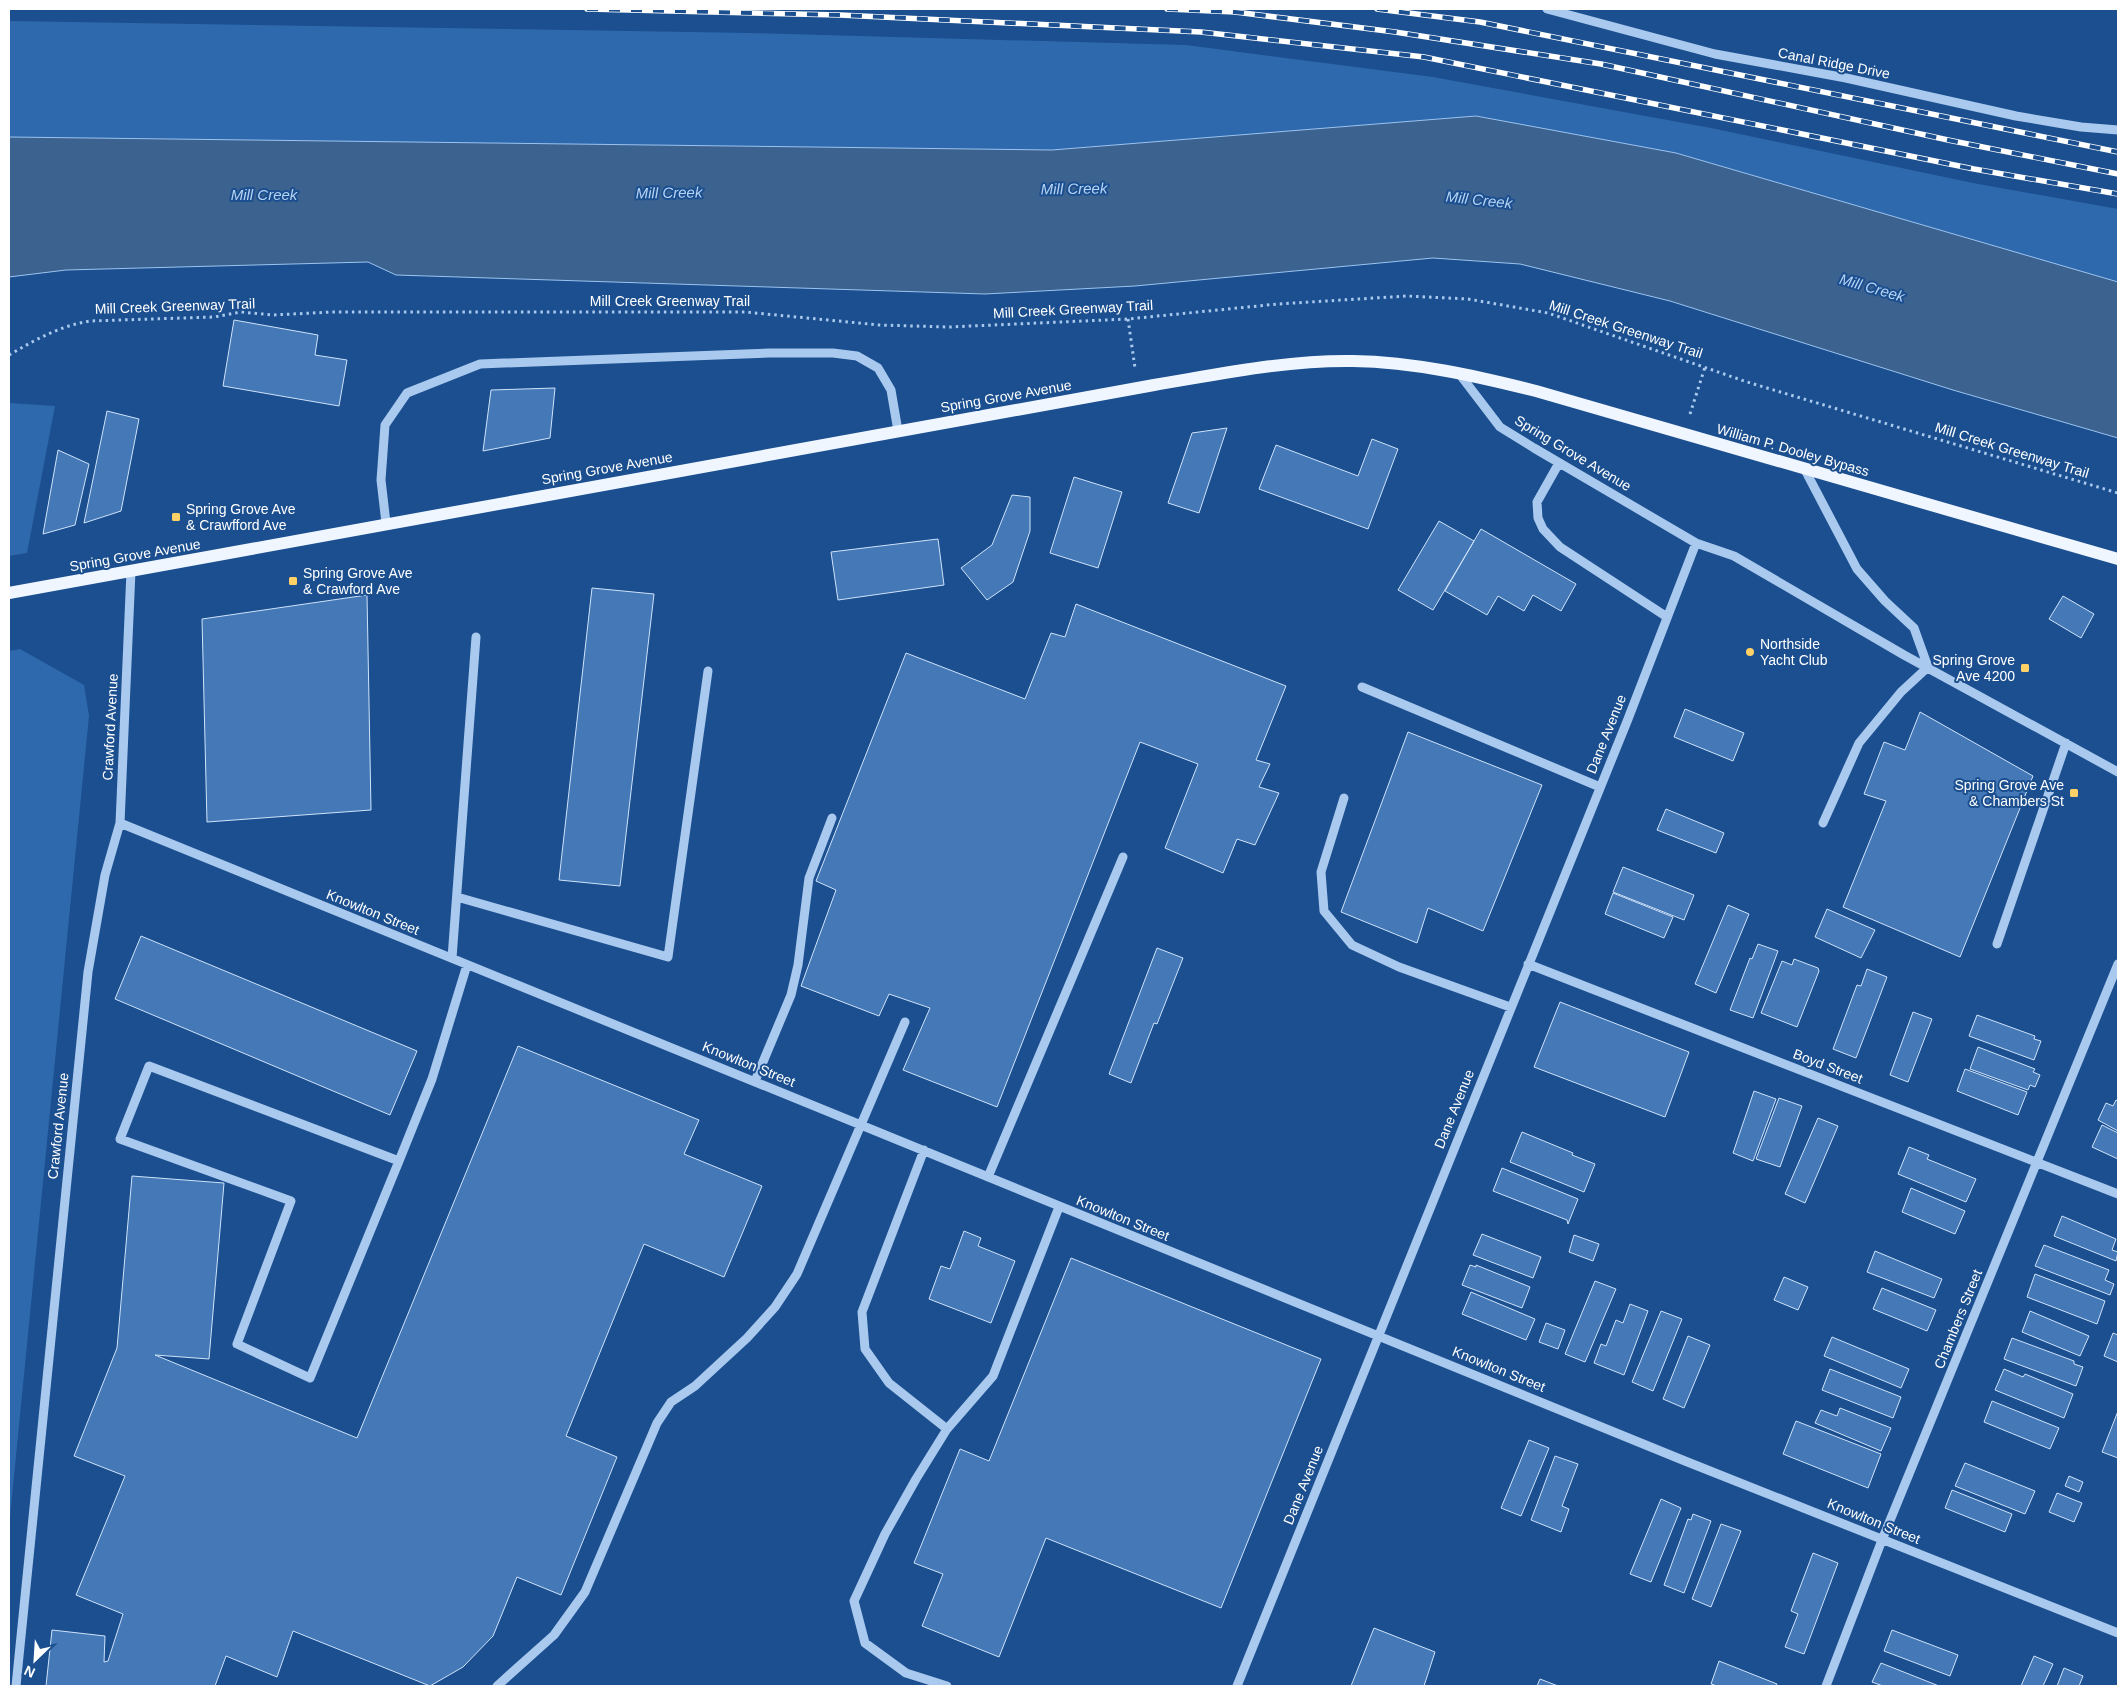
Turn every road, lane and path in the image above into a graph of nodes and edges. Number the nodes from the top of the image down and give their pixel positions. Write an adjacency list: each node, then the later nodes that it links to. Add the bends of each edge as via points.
1 (1547, 9): 2 (street, Canal Ridge Drive, via 1715,54 1846,78 2016,116)
2 (2118, 130)
3 (1128, 319): 4 (path, Mill Creek Greenway Trail, via 948,327 879,325 745,312 342,312 273,315 241,312 214,317 72,324); 5 (path, Mill Creek Greenway Trail, via 1278,304 1407,296 1468,300 1548,313); 7 (path)
4 (9, 355)
5 (1706, 367): 9 (path); 12 (path, Mill Creek Greenway Trail, via 1746,382)
6 (1458, 372): 7 (main road, Spring Grove Avenue, via 1397,363 1310,362 1273,365); 9 (main road, William P. Dooley Bypass); 10 (street, Spring Grove Avenue, via 1500,427)
7 (1137, 388): 8 (main road, Spring Grove Avenue)
8 (898, 431): 13 (main road, Spring Grove Avenue); 13 (street, via 891,390 878,368 857,356 770,353 480,364 407,393 385,425 381,480)
9 (1683, 434): 11 (main road, William P. Dooley Bypass)
10 (1559, 463): 14 (street, Spring Grove Avenue); 18 (street, via 1537,502 1543,529 1560,547)
11 (1804, 468): 15 (main road, William P. Dooley Bypass); 20 (street, via 1857,569 1914,628)
12 (2118, 493)
13 (386, 523): 16 (main road, Spring Grove Avenue)
14 (1696, 543): 18 (street, Dane Avenue); 20 (street, Spring Grove Avenue, via 1734,556)
15 (2118, 559)
16 (131, 571): 17 (main road, Spring Grove Avenue); 29 (street, Crawford Avenue)
17 (9, 593)
18 (1667, 617): 25 (street, Dane Avenue)
19 (476, 637): 31 (street)
20 (1928, 667): 23 (street, Spring Grove Avenue); 28 (street, via 1901,692 1860,743)
21 (708, 672): 31 (street, via 668,957)
22 (1362, 688): 25 (street)
23 (2066, 743): 24 (street, Spring Grove Avenue); 32 (street)
24 (2118, 772)
25 (1600, 787): 35 (street, Dane Avenue)
26 (1344, 798): 37 (street, via 1321,872 1324,910 1352,945 1399,967)
27 (832, 818): 39 (street, via 809,878 798,966 791,995)
28 (1823, 823)
29 (120, 824): 33 (street, Knowlton Street); 51 (street, Crawford Avenue, via 105,875 88,972)
30 (1123, 857): 44 (street)
31 (457, 897): 33 (street)
32 (1997, 944)
33 (452, 958): 34 (street, Knowlton Street)
34 (467, 964): 39 (street, Knowlton Street); 42 (street, via 432,1079)
35 (1528, 964): 37 (street, Dane Avenue); 43 (street, Boyd Street)
36 (2118, 964): 43 (street, Chambers Street)
37 (1510, 1007): 47 (street, Dane Avenue)
38 (905, 1022): 40 (street)
39 (755, 1082): 40 (street, Knowlton Street)
40 (861, 1124): 41 (street, Knowlton Street); 52 (street, via 797,1274 775,1307 747,1338 695,1386 671,1402 657,1423 585,1592 554,1635)
41 (924, 1150): 44 (street, Knowlton Street); 48 (street, via 862,1312 865,1350 889,1383)
42 (400, 1161): 42 (street, via 149,1066 120,1139 291,1201 237,1344 310,1378)
43 (2036, 1161): 45 (street, Boyd Street); 49 (street, Chambers Street)
44 (988, 1177): 46 (street, Knowlton Street)
45 (2118, 1194)
46 (1059, 1207): 47 (street, Knowlton Street); 48 (street, via 993,1376)
47 (1378, 1334): 49 (street, Knowlton Street); 54 (street, Dane Avenue)
48 (947, 1429): 53 (street, via 885,1534 854,1601 865,1643 906,1673)
49 (1882, 1540): 50 (street, Knowlton Street); 55 (street, Chambers Street)
50 (2118, 1633)
51 (16, 1686)
52 (497, 1686)
53 (947, 1686)
54 (1237, 1686)
55 (1826, 1686)

